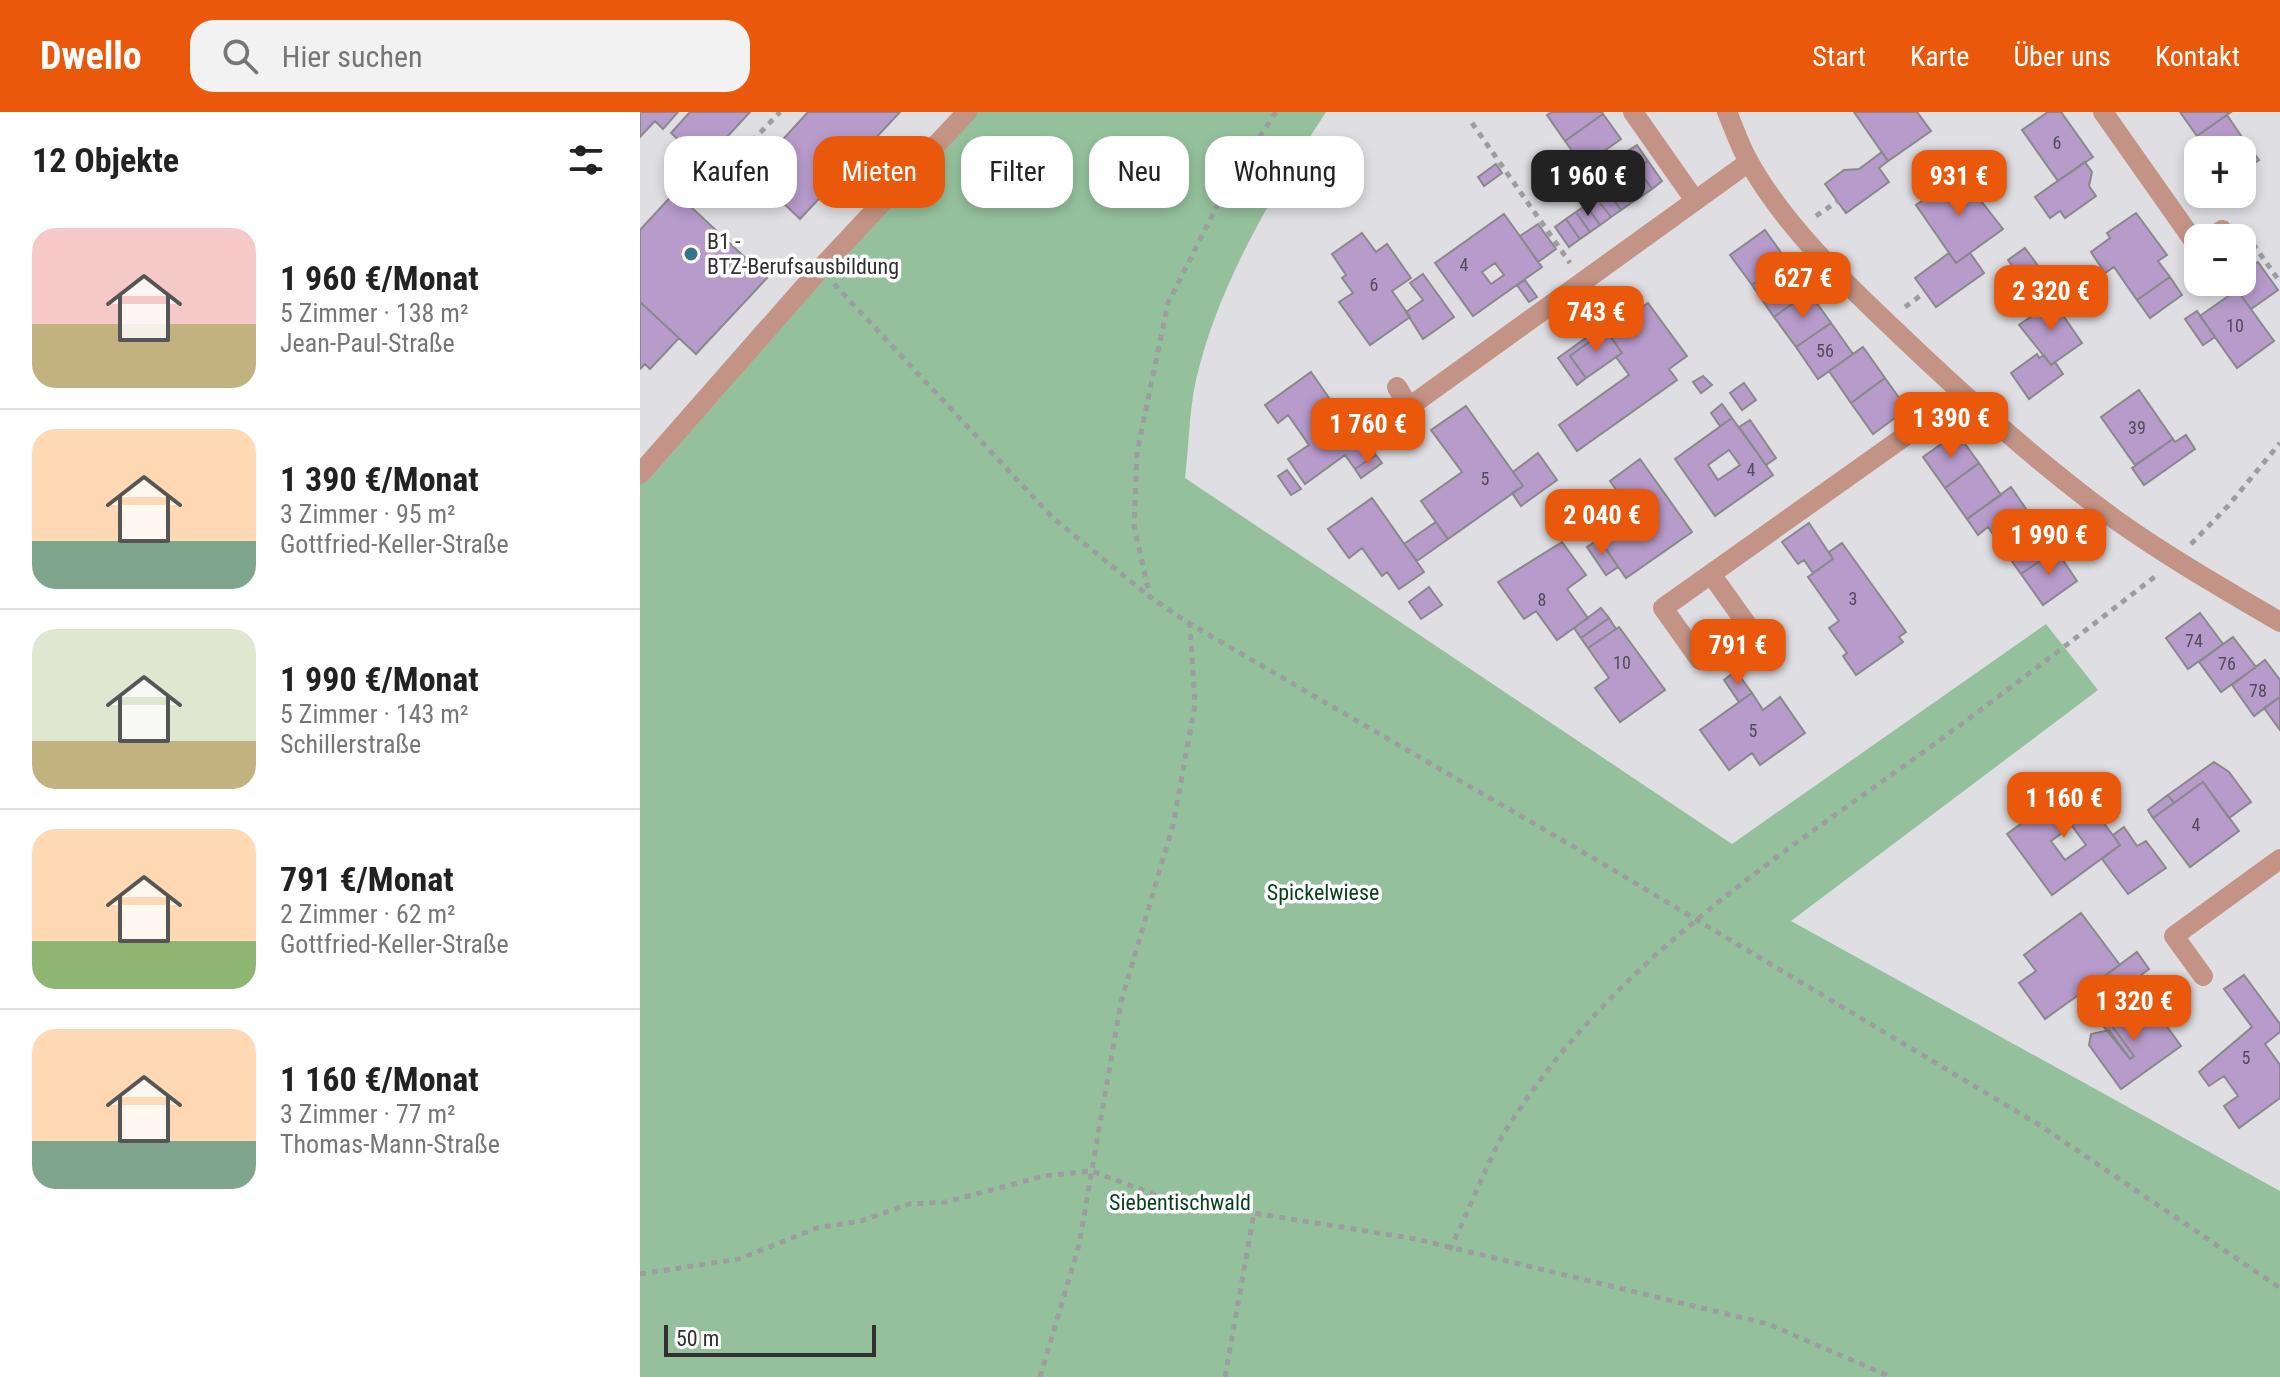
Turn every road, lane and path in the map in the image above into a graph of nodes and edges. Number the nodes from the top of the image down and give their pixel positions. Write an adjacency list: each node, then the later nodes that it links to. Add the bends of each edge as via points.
1 (780, 112): 8 (path)
2 (967, 112): 13 (street)
3 (1276, 112): 22 (path, via 1227,186 1168,303 1137,452 1134,526)
4 (1633, 112): 10 (street)
5 (1727, 112): 9 (street)
6 (2103, 112): 11 (street)
7 (1472, 123): 14 (path)
8 (757, 136)
9 (1749, 162): 10 (street); 17 (street, via 1825,259)
10 (1694, 199): 14 (street)
11 (2184, 227)
12 (2256, 248): 15 (path)
13 (820, 269): 19 (street); 22 (path, via 1054,519)
14 (1584, 282): 16 (street, via 1409,407)
15 (2280, 282)
16 (1397, 387)
17 (1964, 395): 20 (street, via 2067,482); 21 (street)
18 (2280, 443): 20 (path)
19 (640, 474)
20 (2176, 560): 23 (street); 26 (path, via 1985,708 1732,889)
21 (1711, 574)
22 (1150, 597): 24 (path)
23 (2280, 622)
24 (1190, 624): 26 (path); 28 (path, via 1195,705 1173,825 1121,1002)
25 (2280, 859): 27 (street, via 2174,936)
26 (1699, 920): 30 (path, via 1608,999 1539,1083 1491,1155); 32 (path, via 2041,1126)
27 (2203, 976)
28 (1092, 1171): 29 (path, via 1166,1199); 31 (path, via 1030,1179 946,1202 909,1204 861,1221 817,1228 739,1259); 33 (path, via 1079,1245)
29 (1254, 1213): 30 (path, via 1416,1239); 34 (path)
30 (1449, 1250): 35 (path, via 1768,1324)
31 (640, 1274)
32 (2280, 1288)
33 (1040, 1377)
34 (1225, 1377)
35 (1891, 1377)

